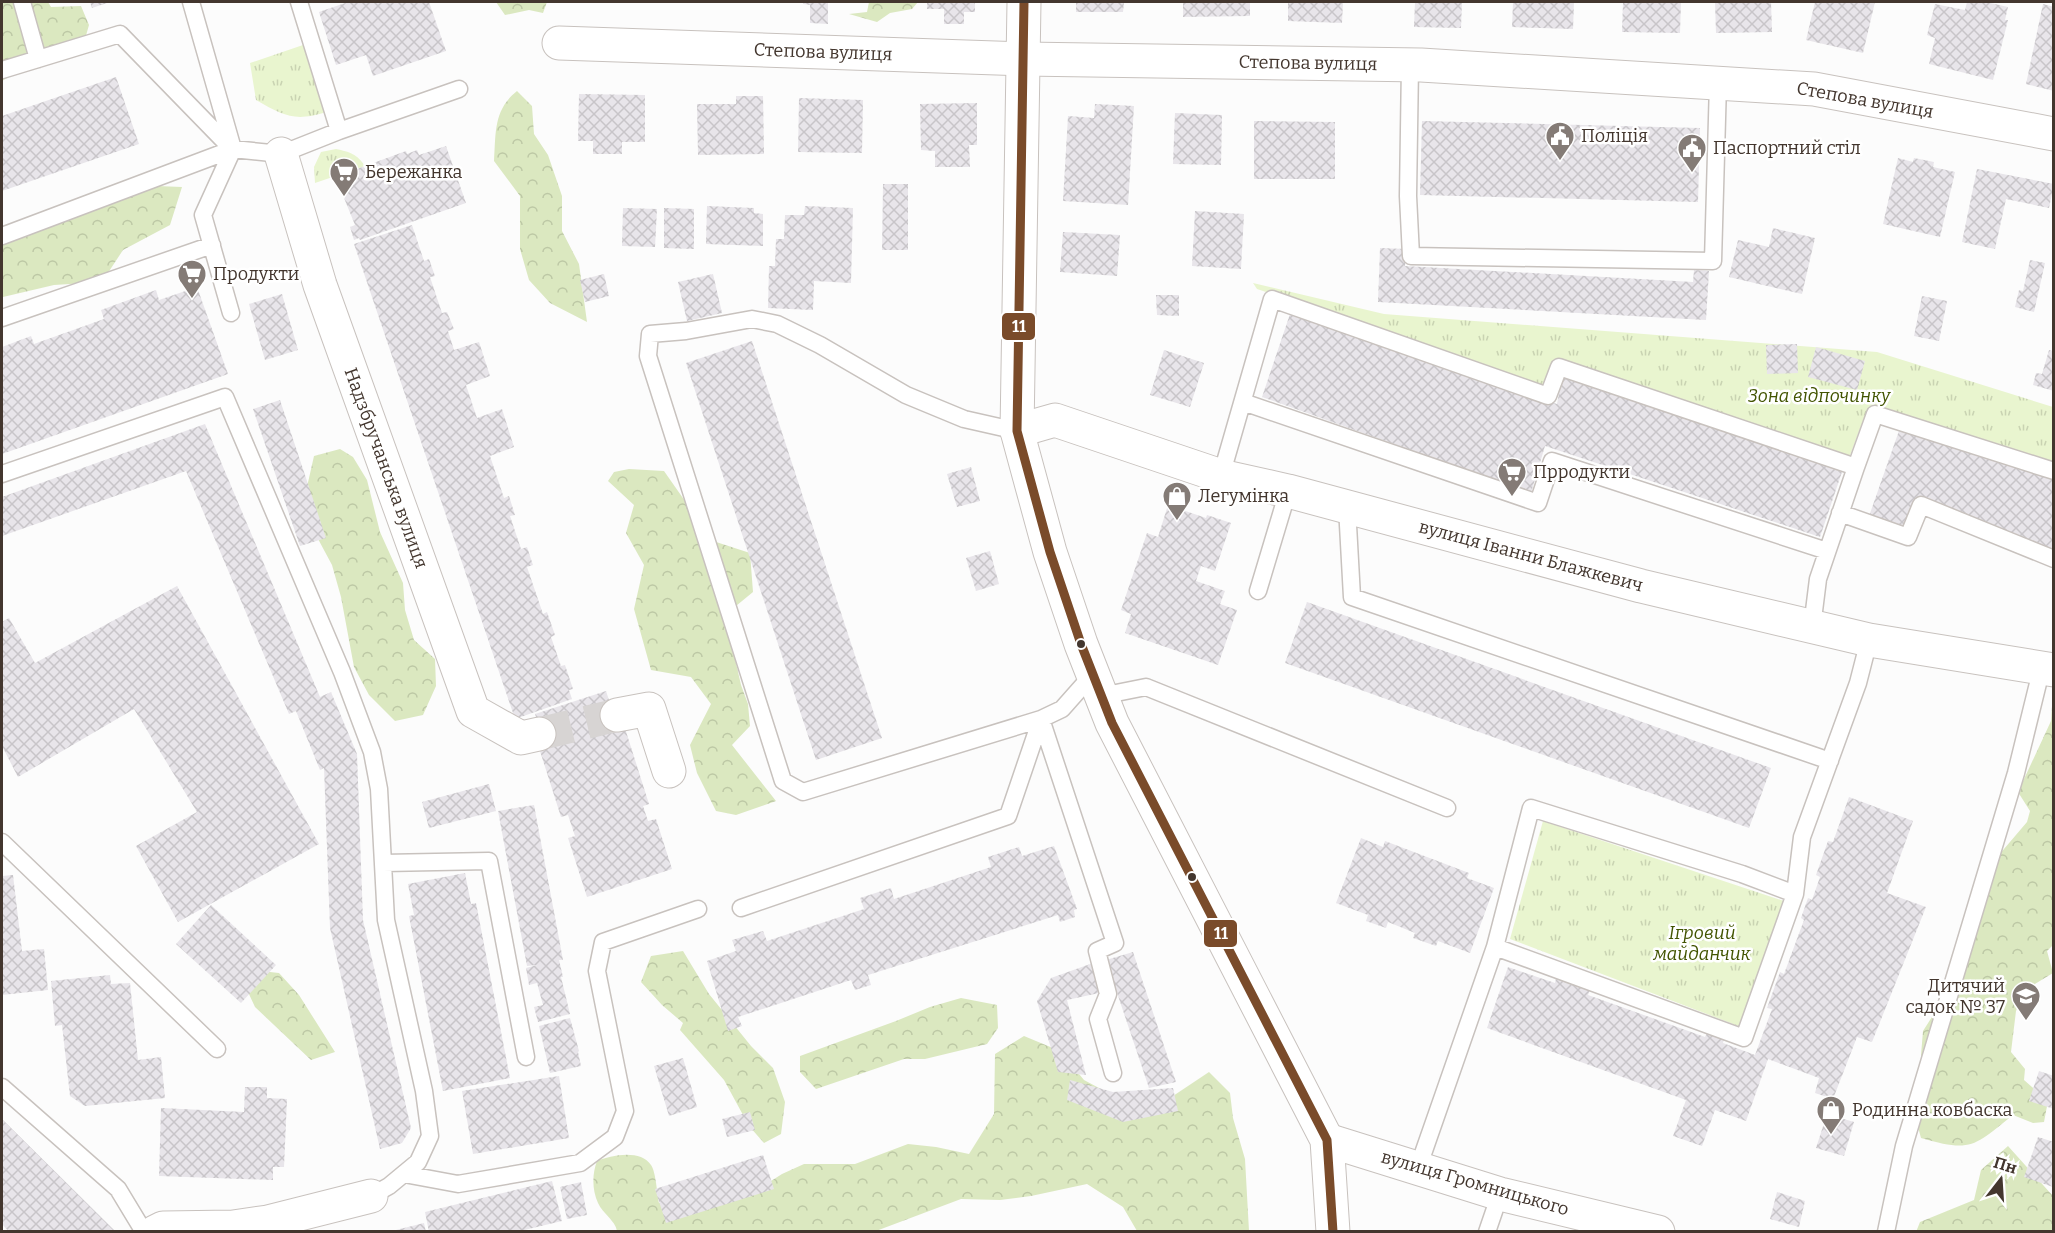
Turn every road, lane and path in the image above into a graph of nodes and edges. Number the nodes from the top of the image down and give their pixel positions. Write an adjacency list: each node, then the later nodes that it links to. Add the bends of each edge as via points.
1 (22, 2): 6 (lane)
2 (191, 2): 14 (lane)
3 (299, 2): 12 (lane)
4 (1024, 2): 7 (street)
5 (559, 44): 7 (street, Степова вулиця)
6 (38, 59): 9 (lane); 14 (lane, via 120,34)
7 (1024, 59): 8 (street, Степова вулиця); 21 (street)
8 (1410, 65): 10 (street, Степова вулиця); 10 (lane, via 1411,256 1713,261)
9 (2, 70)
10 (1718, 83): 13 (street, Степова вулиця, via 1814,88)
11 (459, 89): 12 (lane)
12 (339, 131): 15 (lane)
13 (2054, 134)
14 (232, 149): 15 (lane); 16 (lane); 17 (lane, via 203,215)
15 (281, 154): 38 (street, Надзбручанська вулиця, via 320,285 473,711 522,738)
16 (2, 236)
17 (212, 245): 18 (lane); 19 (lane)
18 (231, 313)
19 (2, 318)
20 (1243, 402): 22 (lane, via 1272,299 1548,396 1559,367); 25 (lane); 29 (lane, via 1538,503 1551,461)
21 (1017, 430): 25 (street, вулиця Іванни Блажкевич, via 1054,420); 35 (street, via 1050,552); 37 (lane, via 964,419 906,395 777,324 752,319 650,334 648,356 783,781 803,792)
22 (1856, 468): 23 (lane, via 1875,414); 28 (lane)
23 (2054, 471)
24 (2, 474): 43 (lane, via 225,396 372,752 379,789)
25 (1221, 476): 26 (street, вулиця Іванни Блажкевич)
26 (1288, 491): 27 (street, вулиця Іванни Блажкевич); 31 (lane)
27 (1347, 507): 32 (street, вулиця Іванни Блажкевич, via 1641,586); 39 (lane, via 1352,597)
28 (1840, 513): 29 (lane); 30 (lane, via 1908,537 1921,505)
29 (1827, 551): 32 (lane, via 1818,579)
30 (2054, 559)
31 (1258, 591)
32 (1812, 627): 33 (street, вулиця Іванни Блажкевич)
33 (1869, 640): 34 (street, вулиця Іванни Блажкевич); 39 (lane)
34 (2048, 669): 62 (lane, via 1904,1146)
35 (1097, 685): 37 (lane); 41 (lane, via 1146,687); 52 (street, via 1120,741)
36 (617, 715): 40 (street, via 649,709)
37 (1041, 719): 45 (lane, via 1008,816); 50 (lane, via 1115,943 1097,951 1108,994 1098,1019)
38 (539, 734)
39 (1830, 761): 44 (lane, via 1802,837)
40 (669, 771)
41 (1447, 808)
42 (2, 842): 48 (lane)
43 (383, 863): 49 (lane, via 489,861); 54 (lane, via 386,920 424,1091 430,1136 418,1162)
44 (1795, 894): 47 (lane, via 1744,1038); 47 (lane, via 1531,807)
45 (741, 908)
46 (698, 909): 54 (lane, via 603,942 597,971 625,1110 615,1137 580,1163 558,1167 458,1184)
47 (1495, 947): 53 (lane)
48 (217, 1049)
49 (526, 1057)
50 (1113, 1073)
51 (2, 1087): 57 (lane, via 118,1189)
52 (1327, 1140): 53 (street, вулиця Громницького); 59 (street)
53 (1418, 1168): 55 (street, вулиця Громницького)
54 (404, 1174): 56 (lane)
55 (1500, 1194): 60 (lane); 61 (street, вулиця Громницького)
56 (371, 1196): 58 (street, via 268,1222 163,1228)
57 (144, 1232)
58 (155, 1232)
59 (1333, 1232)
60 (1487, 1232)
61 (1658, 1232)
62 (1886, 1232)

